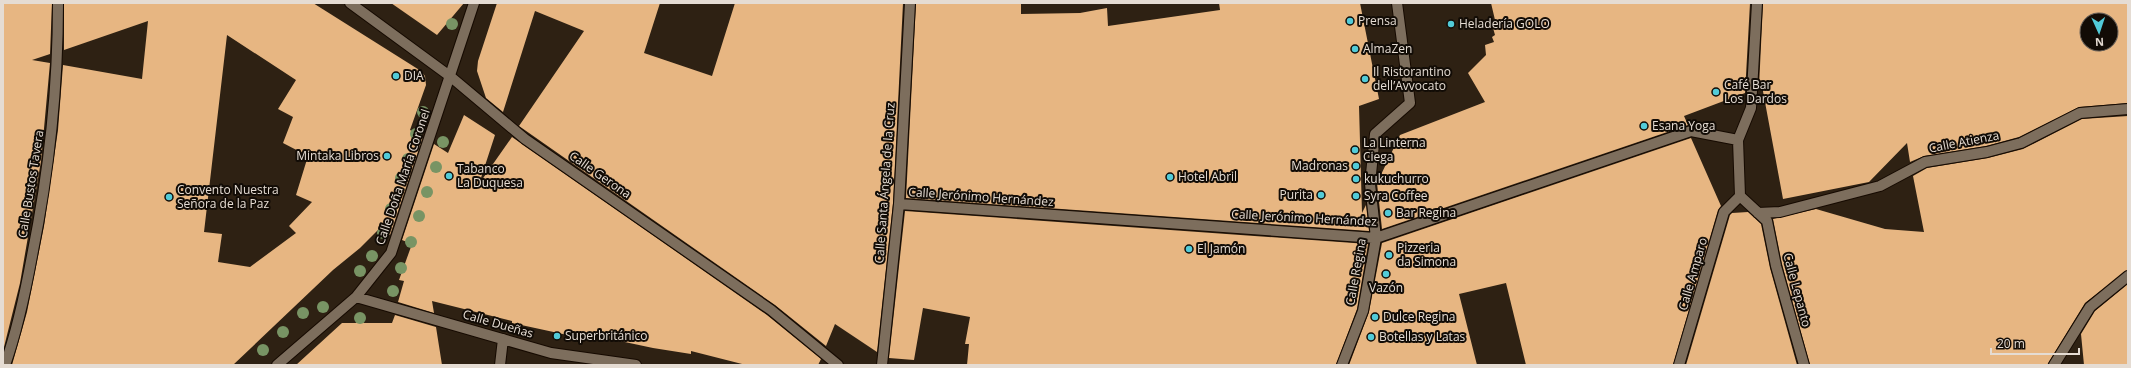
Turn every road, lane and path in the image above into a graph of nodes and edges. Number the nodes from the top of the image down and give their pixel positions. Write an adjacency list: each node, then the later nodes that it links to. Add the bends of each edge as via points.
1 (58, 3): 17 (street, Calle Bustos Tavera, via 53,131 41,215 18,328)
2 (350, 3): 7 (street, Calle Gerona)
3 (474, 3): 7 (street, Calle Doña María Coronel)
4 (910, 3): 11 (street, Calle Santa Ángela de la Cruz)
5 (1397, 3): 13 (street, Calle Regina, via 1410,103 1375,134 1370,184)
6 (1757, 3): 9 (street, via 1751,108)
7 (451, 77): 15 (street, Calle Doña María Coronel, via 391,254); 21 (street, Calle Gerona, via 525,138 771,310)
8 (2128, 109): 12 (street, Calle Atienza, via 2080,113 2021,143 1987,152 1925,162 1880,186 1780,212)
9 (1738, 140): 10 (street); 13 (street, Calle Jerónimo Hernández, via 1691,131)
10 (1740, 196): 12 (street); 24 (street, Calle Amparo, via 1724,212)
11 (899, 204): 13 (street, Calle Jerónimo Hernández); 22 (street, Calle Santa Ángela de la Cruz)
12 (1758, 213): 25 (street, Calle Lepanto, via 1767,221 1776,266)
13 (1376, 238): 23 (street, Calle Regina, via 1363,311)
14 (2128, 276): 26 (street, via 2090,307)
15 (356, 297): 16 (street, Calle Dueñas); 18 (street, Calle Doña María Coronel)
16 (503, 339): 19 (street); 20 (street, Calle Dueñas, via 551,354)
17 (5, 365)
18 (277, 365)
19 (500, 365)
20 (636, 365)
21 (838, 365)
22 (882, 365)
23 (1342, 365)
24 (1679, 365)
25 (1804, 365)
26 (2054, 365)

